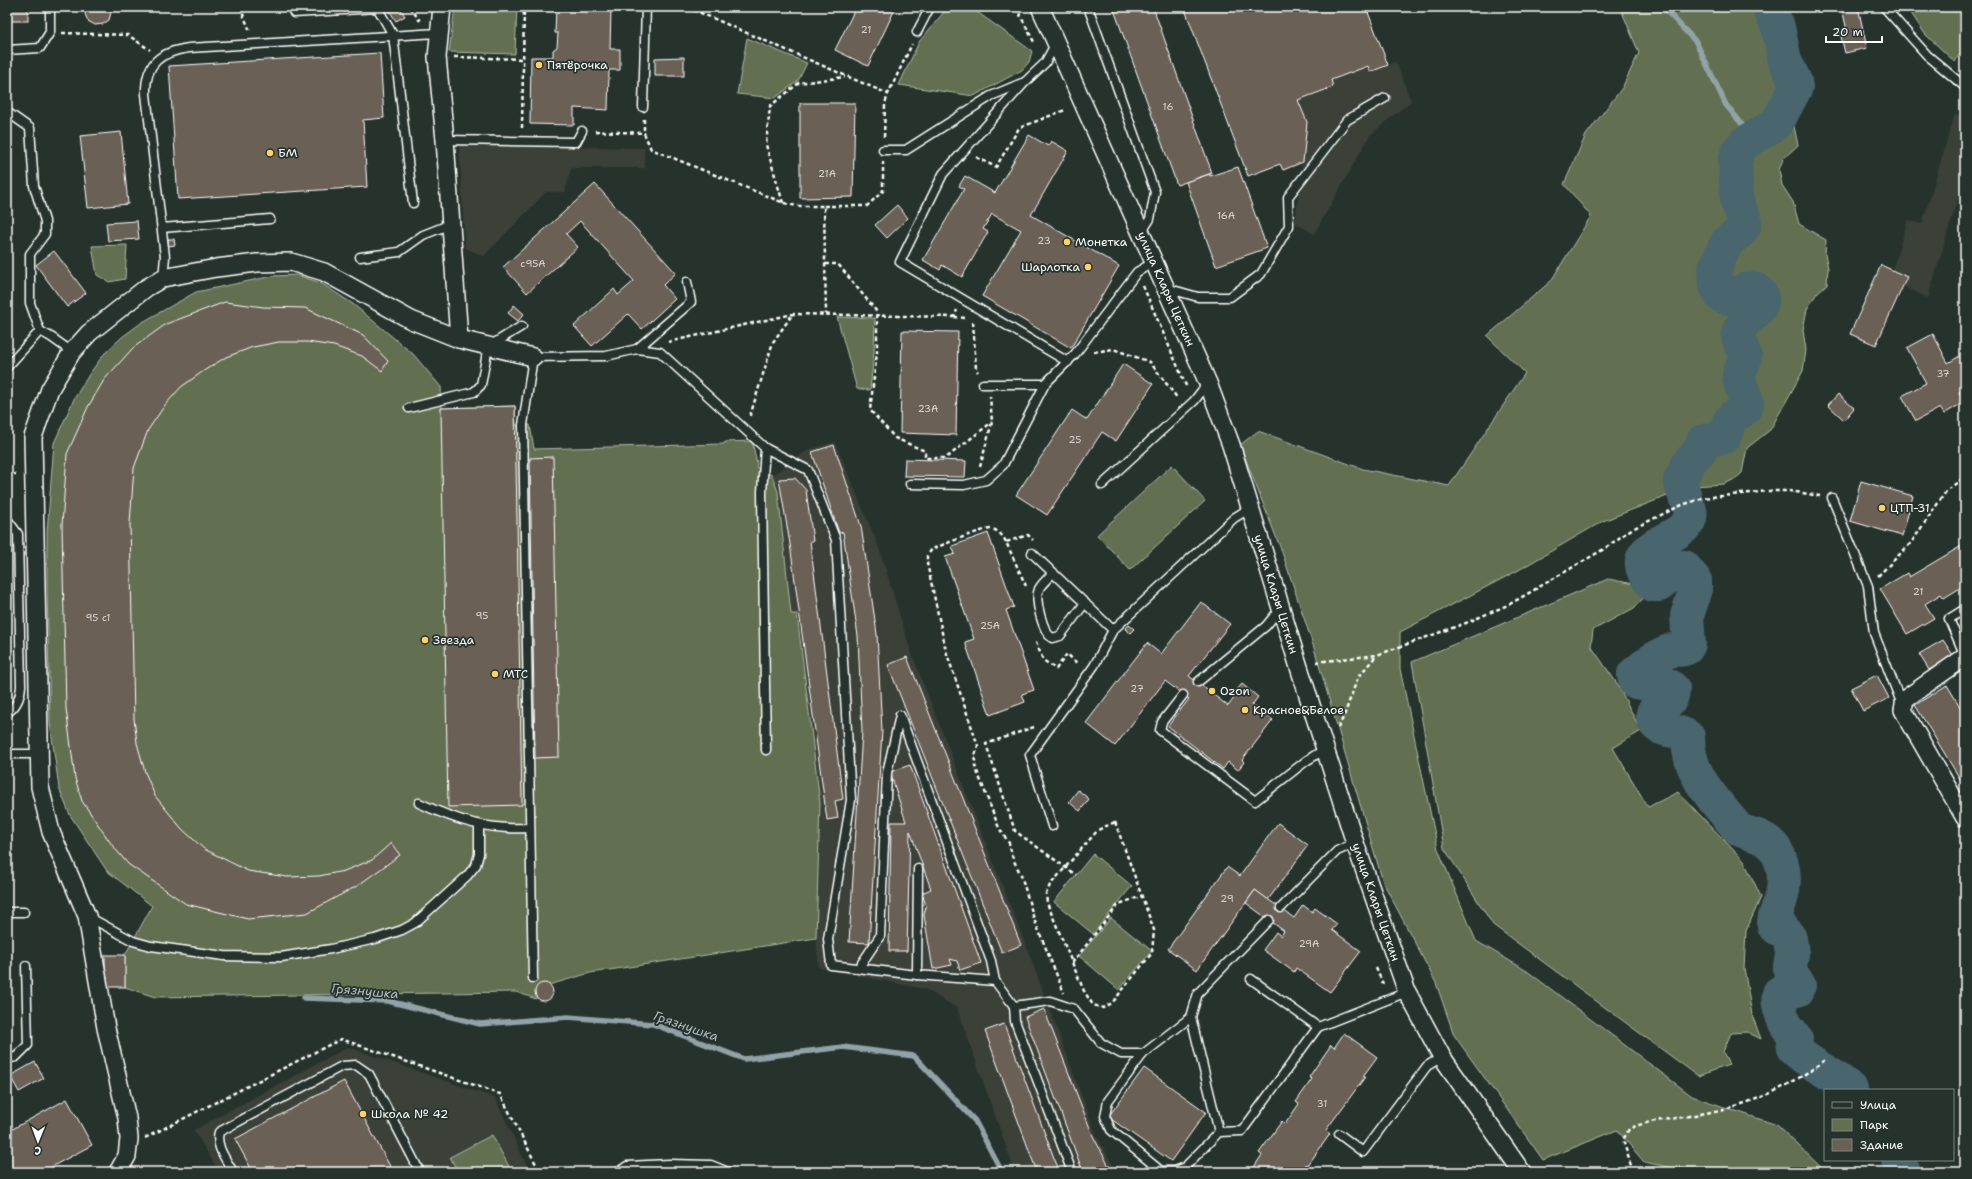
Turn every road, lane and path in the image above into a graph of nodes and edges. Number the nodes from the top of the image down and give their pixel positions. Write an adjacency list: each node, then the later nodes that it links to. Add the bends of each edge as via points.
1 (50, 7): 15 (lane)
2 (240, 7): 20 (path)
3 (291, 7): 13 (lane, via 294,14)
4 (474, 7): 14 (path)
5 (524, 7): 24 (path)
6 (646, 7): 32 (lane)
7 (687, 7): 26 (path)
8 (930, 7): 16 (lane)
9 (1016, 7): 25 (path)
10 (1040, 7): 19 (street, улица Клары Цеткин)
11 (1088, 7): 47 (lane, via 1155,192 1150,219)
12 (1884, 7): 28 (lane, via 1927,55)
13 (378, 8): 18 (lane)
14 (448, 10): 17 (street)
15 (50, 32): 21 (lane, via 40,48); 23 (path, via 128,35)
16 (917, 32): 29 (path)
17 (438, 33): 18 (lane); 22 (street)
18 (394, 35): 20 (lane); 41 (lane)
19 (1056, 43): 25 (lane); 47 (street, улица Клары Цеткин)
20 (256, 44): 23 (lane, via 178,50)
21 (7, 50)
22 (436, 57): 24 (path); 38 (street)
23 (160, 58): 46 (lane, via 152,64 146,83)
24 (523, 59): 36 (path)
25 (1045, 63): 27 (lane)
26 (846, 77): 29 (path); 42 (path, via 799,83 770,106 766,145)
27 (1025, 82): 39 (lane, via 991,96 906,150); 40 (lane)
28 (1965, 87)
29 (888, 94): 39 (path, via 885,104)
30 (1384, 98): 54 (lane, via 1347,120 1288,198 1289,226 1261,274 1230,297 1198,297)
31 (1062, 103): 33 (path)
32 (643, 107)
33 (1065, 110): 35 (path); 40 (path, via 1019,128 996,167)
34 (7, 114): 60 (lane, via 30,128 34,186 45,221 45,234 30,254 30,303)
35 (1068, 117)
36 (522, 126)
37 (582, 131): 38 (lane, via 576,142); 42 (path, via 644,132 651,149)
38 (445, 140): 45 (street)
39 (883, 150): 43 (path, via 883,191 867,206)
40 (963, 150): 55 (lane, via 943,174 900,262)
41 (413, 203)
42 (784, 203): 43 (path, via 797,206)
43 (824, 206): 50 (path)
44 (270, 219): 46 (lane)
45 (451, 224): 48 (lane, via 423,235 400,252); 61 (street)
46 (162, 228): 52 (lane, via 165,257)
47 (1141, 233): 49 (street, улица Клары Цеткин)
48 (360, 257)
49 (1154, 262): 51 (lane); 54 (street, улица Клары Цеткин)
50 (825, 264): 57 (path); 58 (path, via 838,264)
51 (1137, 272): 65 (lane); 73 (path)
52 (162, 278): 61 (street, via 257,263 291,262 324,272 410,320); 64 (street, via 90,334)
53 (687, 282): 63 (lane, via 691,302)
54 (1164, 287): 69 (street, улица Клары Цеткин)
55 (961, 298): 58 (path, via 954,317); 67 (lane)
56 (793, 314): 57 (path); 63 (path); 76 (path, via 773,342)
57 (826, 314): 58 (path)
58 (876, 315): 75 (path, via 877,353 870,410 895,438 925,451 925,458 946,458)
59 (522, 326): 62 (lane)
60 (40, 331): 64 (lane); 68 (lane)
61 (459, 339): 62 (street)
62 (488, 347): 66 (street); 74 (lane, via 481,385 474,392)
63 (637, 349): 66 (lane, via 606,356); 76 (lane, via 660,352)
64 (72, 352): 91 (street, via 50,389 34,437)
65 (1076, 354): 67 (lane); 72 (path, via 1114,350 1150,362)
66 (533, 358): 110 (lane, via 523,425)
67 (1068, 362): 71 (lane)
68 (7, 367)
69 (1208, 383): 73 (lane); 82 (street, улица Клары Цеткин, via 1231,445)
70 (984, 384): 71 (lane)
71 (1045, 384): 79 (lane, via 1003,465 986,480 964,485)
72 (1179, 401)
73 (1194, 401): 80 (lane)
74 (409, 408)
75 (992, 422)
76 (745, 430): 77 (lane)
77 (765, 448): 103 (lane, via 762,492); 121 (lane, via 808,470 836,540 851,800 828,939 831,965)
78 (1965, 477): 87 (path, via 1947,490 1911,543)
79 (910, 484)
80 (1102, 485)
81 (1832, 498): 87 (lane); 93 (path, via 1790,491 1740,493 1703,498 1682,505 1630,530 1604,549 1510,604)
82 (1250, 508): 89 (street, улица Клары Цеткин); 92 (lane, via 1234,518)
83 (7, 519): 91 (lane, via 18,534)
84 (1006, 542): 127 (path, via 997,531 986,530 932,548 927,556 927,563 946,651 978,746 975,766 999,828 1009,843 1034,919 1064,991)
85 (1032, 553): 86 (lane)
86 (1053, 572): 88 (lane); 88 (lane, via 1039,590 1037,602 1047,634 1052,638 1060,636)
87 (1868, 586): 100 (lane, via 1874,633)
88 (1085, 603): 92 (lane)
89 (1281, 608): 95 (street, улица Клары Цеткин); 98 (lane, via 1266,626)
90 (1965, 609): 94 (lane, via 1949,619)
91 (28, 612): 101 (lane, via 20,698 14,708); 105 (street)
92 (1113, 630): 109 (lane, via 1094,666 1030,755)
93 (1377, 655): 95 (path); 102 (path, via 1358,677 1344,716)
94 (1965, 657): 100 (street, via 1905,699)
95 (1298, 664): 102 (street, улица Клары Цеткин)
96 (1057, 667): 97 (path, via 1067,654)
97 (1083, 668)
98 (1198, 682)
99 (1183, 695): 102 (lane, via 1162,722 1160,730 1255,801)
100 (1904, 710): 107 (street)
101 (7, 713)
102 (1325, 749): 111 (street, улица Клары Цеткин)
103 (766, 750)
104 (7, 754): 105 (lane)
105 (38, 754): 117 (street, via 40,787 51,832)
106 (418, 803): 108 (lane, via 450,818)
107 (1965, 818)
108 (479, 826): 110 (lane); 117 (lane, via 479,854 476,865 468,876 415,923 375,939 332,949 281,957 224,956 133,942)
109 (1052, 826)
110 (530, 828): 123 (lane)
111 (1355, 843): 114 (lane, via 1337,851); 126 (street, улица Клары Цеткин)
112 (918, 869): 122 (lane)
113 (1142, 896): 119 (path, via 1119,904); 119 (path, via 1154,930 1152,953 1112,1003 1103,1008 1093,1005 1084,992); 119 (path, via 1115,822 1098,830 1050,885 1046,894 1047,904)
114 (1281, 908)
115 (7, 912): 116 (lane)
116 (24, 912)
117 (87, 916): 137 (street, via 106,1028 126,1118)
118 (1269, 920): 129 (lane, via 1198,993)
119 (1072, 963)
120 (26, 966): 133 (lane, via 28,1045 16,1057)
121 (858, 969): 122 (lane); 125 (lane, via 880,936 886,773 900,715 992,961)
122 (917, 975): 125 (lane)
123 (533, 978)
124 (1251, 979): 130 (lane)
125 (995, 981): 128 (lane)
126 (1406, 992): 130 (lane); 132 (street, улица Клары Цеткин)
127 (1062, 1005): 128 (lane, via 1050,1001); 131 (lane, via 1074,1009 1101,1043 1121,1054)
128 (1014, 1006): 144 (lane, via 1015,1021)
129 (1191, 1017): 131 (lane); 135 (lane)
130 (1318, 1027): 135 (lane, via 1242,1131)
131 (1144, 1054): 135 (lane, via 1108,1101 1105,1116 1112,1130 1161,1171 1174,1171 1185,1167)
132 (1442, 1057): 136 (lane, via 1427,1066 1364,1152); 145 (street, улица Клары Цеткин)
133 (7, 1059)
134 (1826, 1059): 146 (path, via 1788,1086 1740,1105 1651,1121 1629,1129 1623,1140)
135 (1220, 1132)
136 (1339, 1134)
137 (129, 1146): 138 (street, via 127,1156); 141 (path, via 342,1039 500,1094)
138 (118, 1172)
139 (233, 1172): 140 (lane, via 218,1145 219,1132 342,1066 356,1065 369,1074)
140 (420, 1172)
141 (540, 1172)
142 (618, 1172): 143 (lane, via 627,1166 669,1164 711,1165)
143 (728, 1172)
144 (1072, 1172)
145 (1522, 1172)
146 (1633, 1172)

